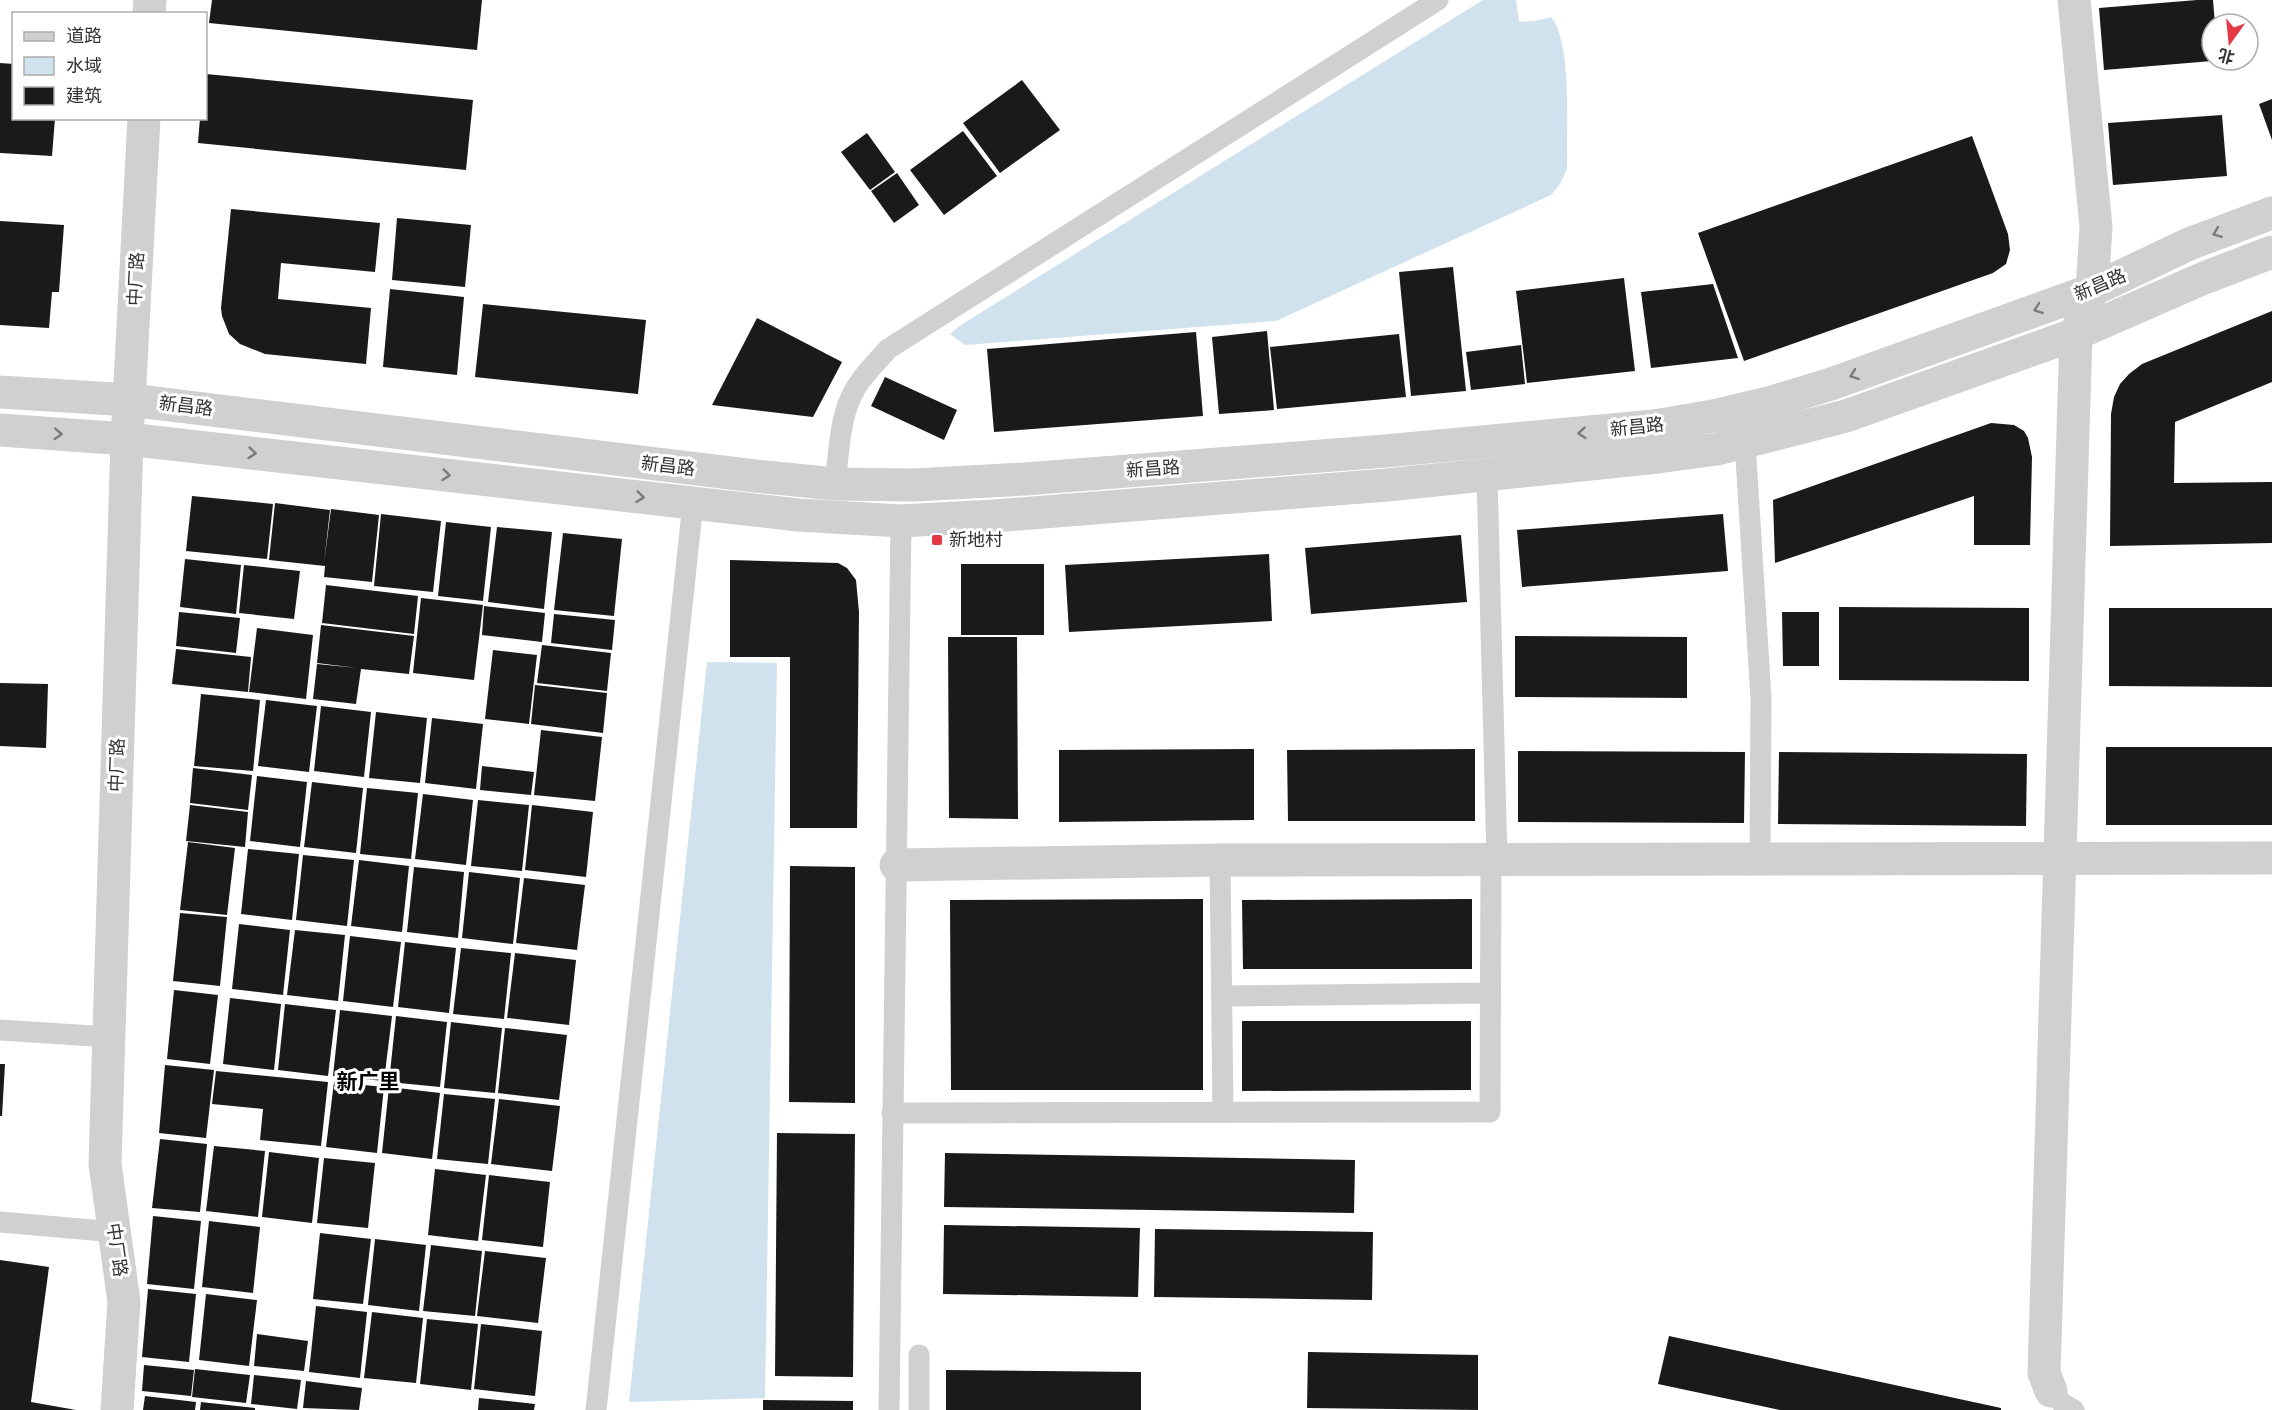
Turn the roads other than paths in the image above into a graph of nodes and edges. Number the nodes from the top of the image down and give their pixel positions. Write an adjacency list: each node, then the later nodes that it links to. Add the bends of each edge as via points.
1 (1438, 0): 14 (lane, via 888,349 851,396 843,423)
2 (2074, 0): 6 (street, via 2096,228)
3 (144, 120): 9 (street, 中厂路)
4 (2272, 213): 6 (street, 新昌路, one-way to 6, via 2189,244)
5 (2272, 252): 7 (street, 新昌路)
6 (2092, 290): 7 (street); 14 (street, 新昌路, one-way to 14, via 1782,399 1654,426 1025,479 915,486)
7 (2076, 334): 12 (street, 新昌路, via 1846,416); 18 (street)
8 (0, 392): 9 (street, 新昌路)
9 (130, 400): 11 (street, 中厂路); 14 (street, 新昌路)
10 (0, 430): 11 (street, 新昌路, one-way to 11)
11 (127, 439): 15 (street, 新昌路, one-way to 15); 26 (street, 中厂路)
12 (1745, 442): 13 (street, 新昌路, via 1659,457); 21 (lane, via 1761,698)
13 (1487, 475): 16 (street, 新昌路); 20 (lane)
14 (835, 484)
15 (693, 503): 16 (street, 新昌路); 34 (lane)
16 (902, 521): 22 (lane)
17 (2272, 858): 18 (street)
18 (2059, 859): 21 (street); 32 (street, via 2044,1373)
19 (1220, 860): 20 (street); 22 (street); 24 (lane)
20 (1494, 860): 21 (street); 23 (lane)
21 (1760, 860)
22 (896, 865): 28 (lane)
23 (1490, 993): 24 (lane); 27 (lane, via 1490,1112)
24 (1221, 996): 27 (lane)
25 (0, 1030): 26 (lane)
26 (109, 1037): 30 (street, 中厂路, via 105,1164)
27 (1223, 1112): 28 (lane)
28 (892, 1113): 35 (lane)
29 (0, 1222): 30 (lane)
30 (114, 1232): 33 (street, 中厂路, via 124,1302)
31 (919, 1355): 36 (lane)
32 (2062, 1400)
33 (117, 1410)
34 (596, 1410)
35 (889, 1410)
36 (920, 1410)

